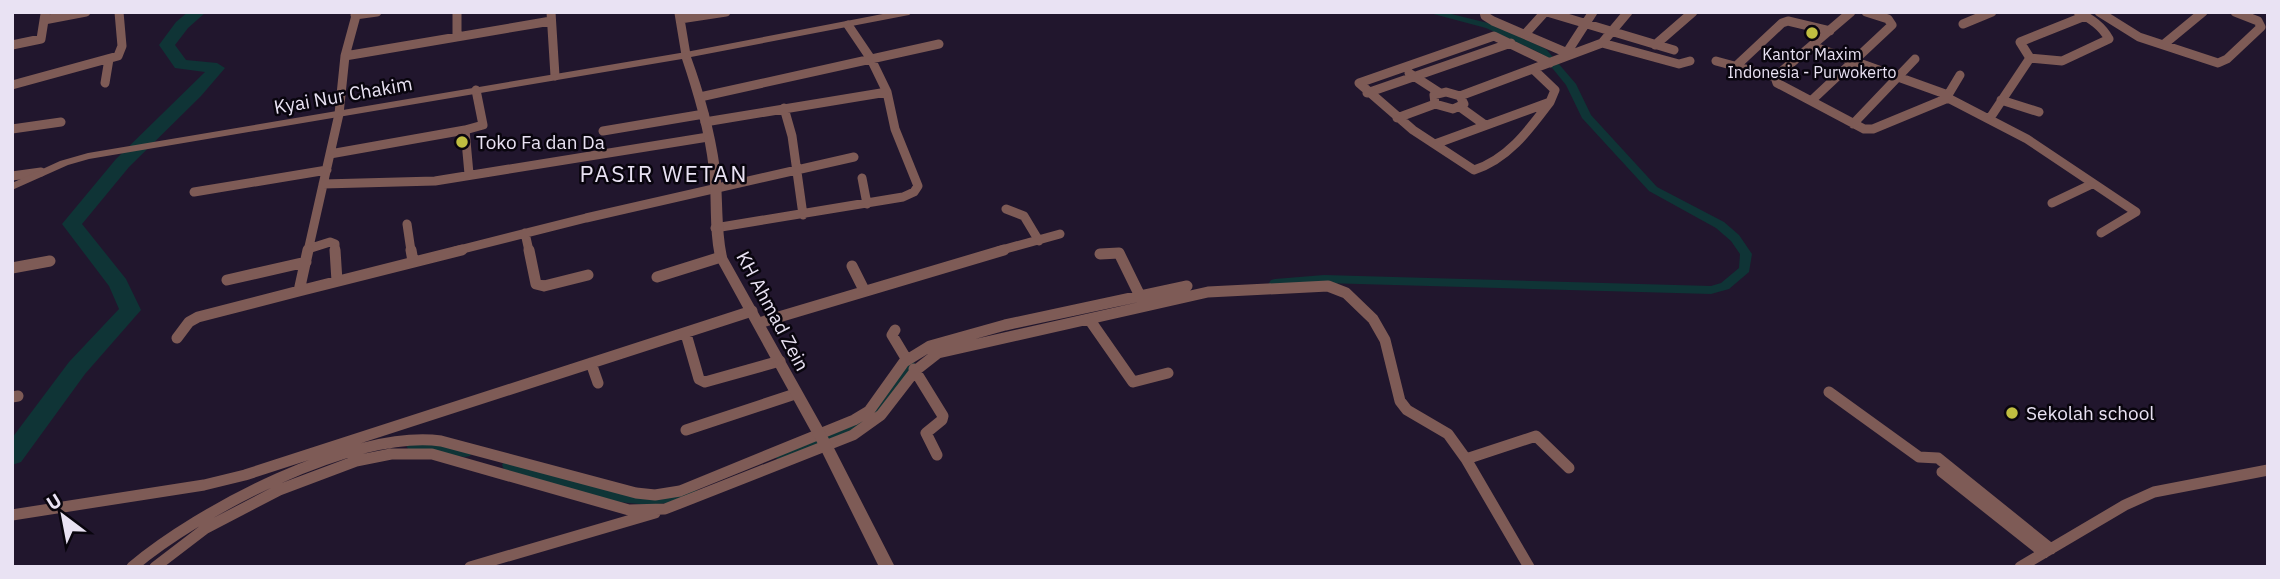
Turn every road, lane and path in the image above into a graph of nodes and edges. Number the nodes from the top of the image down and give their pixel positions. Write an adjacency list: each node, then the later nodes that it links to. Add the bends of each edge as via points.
1 (86, 12): 23 (street)
2 (118, 12): 42 (street, via 122,46 118,56)
3 (377, 12): 18 (street)
4 (457, 12): 30 (street)
5 (726, 12): 22 (street)
6 (909, 12): 26 (street)
7 (1484, 12): 29 (street, via 1493,21)
8 (1546, 12): 24 (street); 29 (street)
9 (1593, 12): 24 (street)
10 (1628, 12): 28 (street)
11 (1693, 12): 35 (street)
12 (1851, 12): 27 (street)
13 (1866, 12): 48 (street, via 1888,19 1892,25)
14 (1992, 12): 25 (street)
15 (2099, 12): 20 (street)
16 (2203, 12): 36 (street)
17 (2235, 12): 36 (street, via 2258,21 2261,27 2222,62)
18 (356, 14): 40 (street)
19 (2081, 14): 41 (street, via 2022,40); 41 (street, via 2109,39 2062,61)
20 (2111, 15): 36 (street, via 2130,33)
21 (551, 16): 30 (street); 53 (street)
22 (679, 16): 39 (street)
23 (45, 17): 34 (street, via 41,39)
24 (1586, 24): 28 (street); 44 (street)
25 (1964, 24)
26 (848, 25): 39 (street); 43 (street)
27 (1830, 31): 37 (street); 50 (street, via 1782,23)
28 (1611, 32): 32 (street); 35 (street)
29 (1526, 33): 44 (street)
30 (457, 37): 40 (street)
31 (1511, 43): 44 (street); 49 (street, via 1494,36); 54 (street)
32 (1602, 43): 44 (street); 46 (street, via 1679,64)
33 (939, 44): 43 (street)
34 (12, 45)
35 (1655, 45): 38 (street)
36 (2163, 45)
37 (1812, 46): 48 (street); 55 (street)
38 (1674, 50)
39 (686, 55): 53 (street, Kyai Nur Chakim); 64 (street, KH Ahmad Zein)
40 (345, 56): 73 (street)
41 (2030, 58): 66 (street)
42 (108, 59): 57 (street); 58 (street)
43 (871, 59): 60 (street); 64 (street)
44 (1559, 59): 51 (street)
45 (1915, 59): 56 (street)
46 (1690, 61)
47 (1716, 61): 50 (street)
48 (1855, 62): 56 (street); 67 (street)
49 (1401, 67): 54 (street); 61 (street, via 1359,83)
50 (1735, 67): 55 (street)
51 (1534, 70): 63 (street); 68 (street, via 1555,90)
52 (1960, 75): 65 (street)
53 (555, 76): 59 (street, Kyai Nur Chakim)
54 (1413, 76): 61 (street); 62 (street)
55 (1775, 77): 67 (street, via 1777,83)
56 (1900, 77): 65 (street); 78 (street)
57 (106, 83)
58 (12, 85)
59 (476, 90): 73 (street, Kyai Nur Chakim); 81 (street, via 483,125)
60 (887, 92): 71 (street); 99 (street, via 895,129 918,186 903,197)
61 (1367, 93): 75 (street)
62 (1440, 93): 63 (street); 69 (street, via 1433,98)
63 (1460, 96): 70 (street, via 1464,101)
64 (700, 97): 74 (street, KH Ahmad Zein)
65 (1948, 97): 76 (street); 78 (street, via 1873,129)
66 (2001, 100): 72 (street); 76 (street)
67 (1811, 101): 78 (street)
68 (1550, 102): 79 (street); 84 (street, via 1500,157 1477,170)
69 (1435, 104): 70 (street); 75 (street)
70 (1460, 107): 79 (street)
71 (784, 108): 74 (street); 88 (street)
72 (2039, 112)
73 (339, 114): 85 (street); 89 (street, Kyai Nur Chakim, via 89,156)
74 (704, 118): 82 (street); 83 (street, KH Ahmad Zein)
75 (1397, 118): 84 (street)
76 (1990, 118): 94 (street)
77 (61, 122): 80 (street)
78 (1853, 124)
79 (1485, 125): 84 (street)
80 (12, 129)
81 (465, 130): 85 (street); 90 (street)
82 (603, 131)
83 (708, 137): 90 (street); 96 (street, KH Ahmad Zein)
84 (1435, 144)
85 (330, 154): 87 (street)
86 (853, 157): 88 (street)
87 (327, 170): 93 (street); 97 (street)
88 (796, 170): 96 (street); 101 (street)
89 (41, 172): 91 (street); 95 (street, Kyai Nur Chakim)
90 (469, 174): 93 (street, via 404,184)
91 (12, 176)
92 (862, 178): 99 (street)
93 (323, 184): 108 (street)
94 (2092, 184): 98 (street); 105 (street, via 2136,212)
95 (12, 187)
96 (716, 188): 103 (street, KH Ahmad Zein); 104 (street)
97 (194, 192)
98 (2052, 202)
99 (867, 204): 101 (street)
100 (1006, 209): 107 (street, via 1024,216)
101 (803, 215): 103 (street)
102 (407, 224): 112 (street)
103 (715, 228): 110 (street, KH Ahmad Zein)
104 (525, 233): 112 (street); 116 (street, via 536,284)
105 (2101, 233)
106 (1060, 234): 107 (street)
107 (1039, 241): 121 (street)
108 (308, 249): 113 (street); 119 (street, via 335,244)
109 (1100, 254): 123 (street, via 1119,253)
110 (721, 257): 117 (street); 124 (street, KH Ahmad Zein)
111 (50, 261): 115 (street)
112 (413, 261): 119 (street)
113 (306, 262): 118 (street); 122 (street)
114 (852, 266): 121 (street)
115 (12, 268)
116 (588, 275)
117 (657, 278)
118 (227, 280)
119 (337, 281): 122 (street)
120 (1187, 286): 123 (street)
121 (864, 290): 126 (street)
122 (299, 291): 129 (street, via 198,317)
123 (1143, 301): 125 (street); 132 (street, via 940,342); 140 (street, via 1208,292 1340,289 1368,312 1385,340 1400,401 1448,434)
124 (752, 311): 126 (street, KH Ahmad Zein); 128 (street)
125 (1089, 319): 132 (street, via 947,350); 133 (street, via 1133,382)
126 (759, 323): 130 (street, KH Ahmad Zein)
127 (895, 330): 132 (street, via 892,335)
128 (686, 334): 130 (street, via 699,380 705,382); 131 (street)
129 (177, 338)
130 (780, 361): 136 (street, KH Ahmad Zein)
131 (591, 363): 134 (street); 144 (street)
132 (910, 365): 138 (street, via 890,407 877,420 853,435); 139 (street, via 943,416 926,433)
133 (1168, 373)
134 (598, 383)
135 (1829, 392): 150 (street, via 1919,457 1938,458)
136 (795, 394): 137 (street); 138 (street, KH Ahmad Zein)
137 (686, 430)
138 (822, 439): 141 (street); 154 (street, KH Ahmad Zein)
139 (937, 455)
140 (1466, 459): 143 (street, via 1536,436); 155 (street)
141 (776, 460): 142 (street, via 655,495 422,439 377,446); 148 (street)
142 (327, 467): 147 (street); 148 (street, via 384,453 423,452 629,510)
143 (1569, 468)
144 (265, 470): 147 (street); 149 (street, via 204,485)
145 (2268, 470): 150 (street, via 2154,492)
146 (1942, 472): 150 (street)
147 (267, 491): 151 (street, via 167,538); 152 (street, via 175,549)
148 (665, 509): 153 (street)
149 (12, 515)
150 (2048, 551): 156 (street)
151 (132, 567)
152 (155, 567)
153 (470, 567)
154 (887, 567)
155 (1529, 567)
156 (2020, 567)

